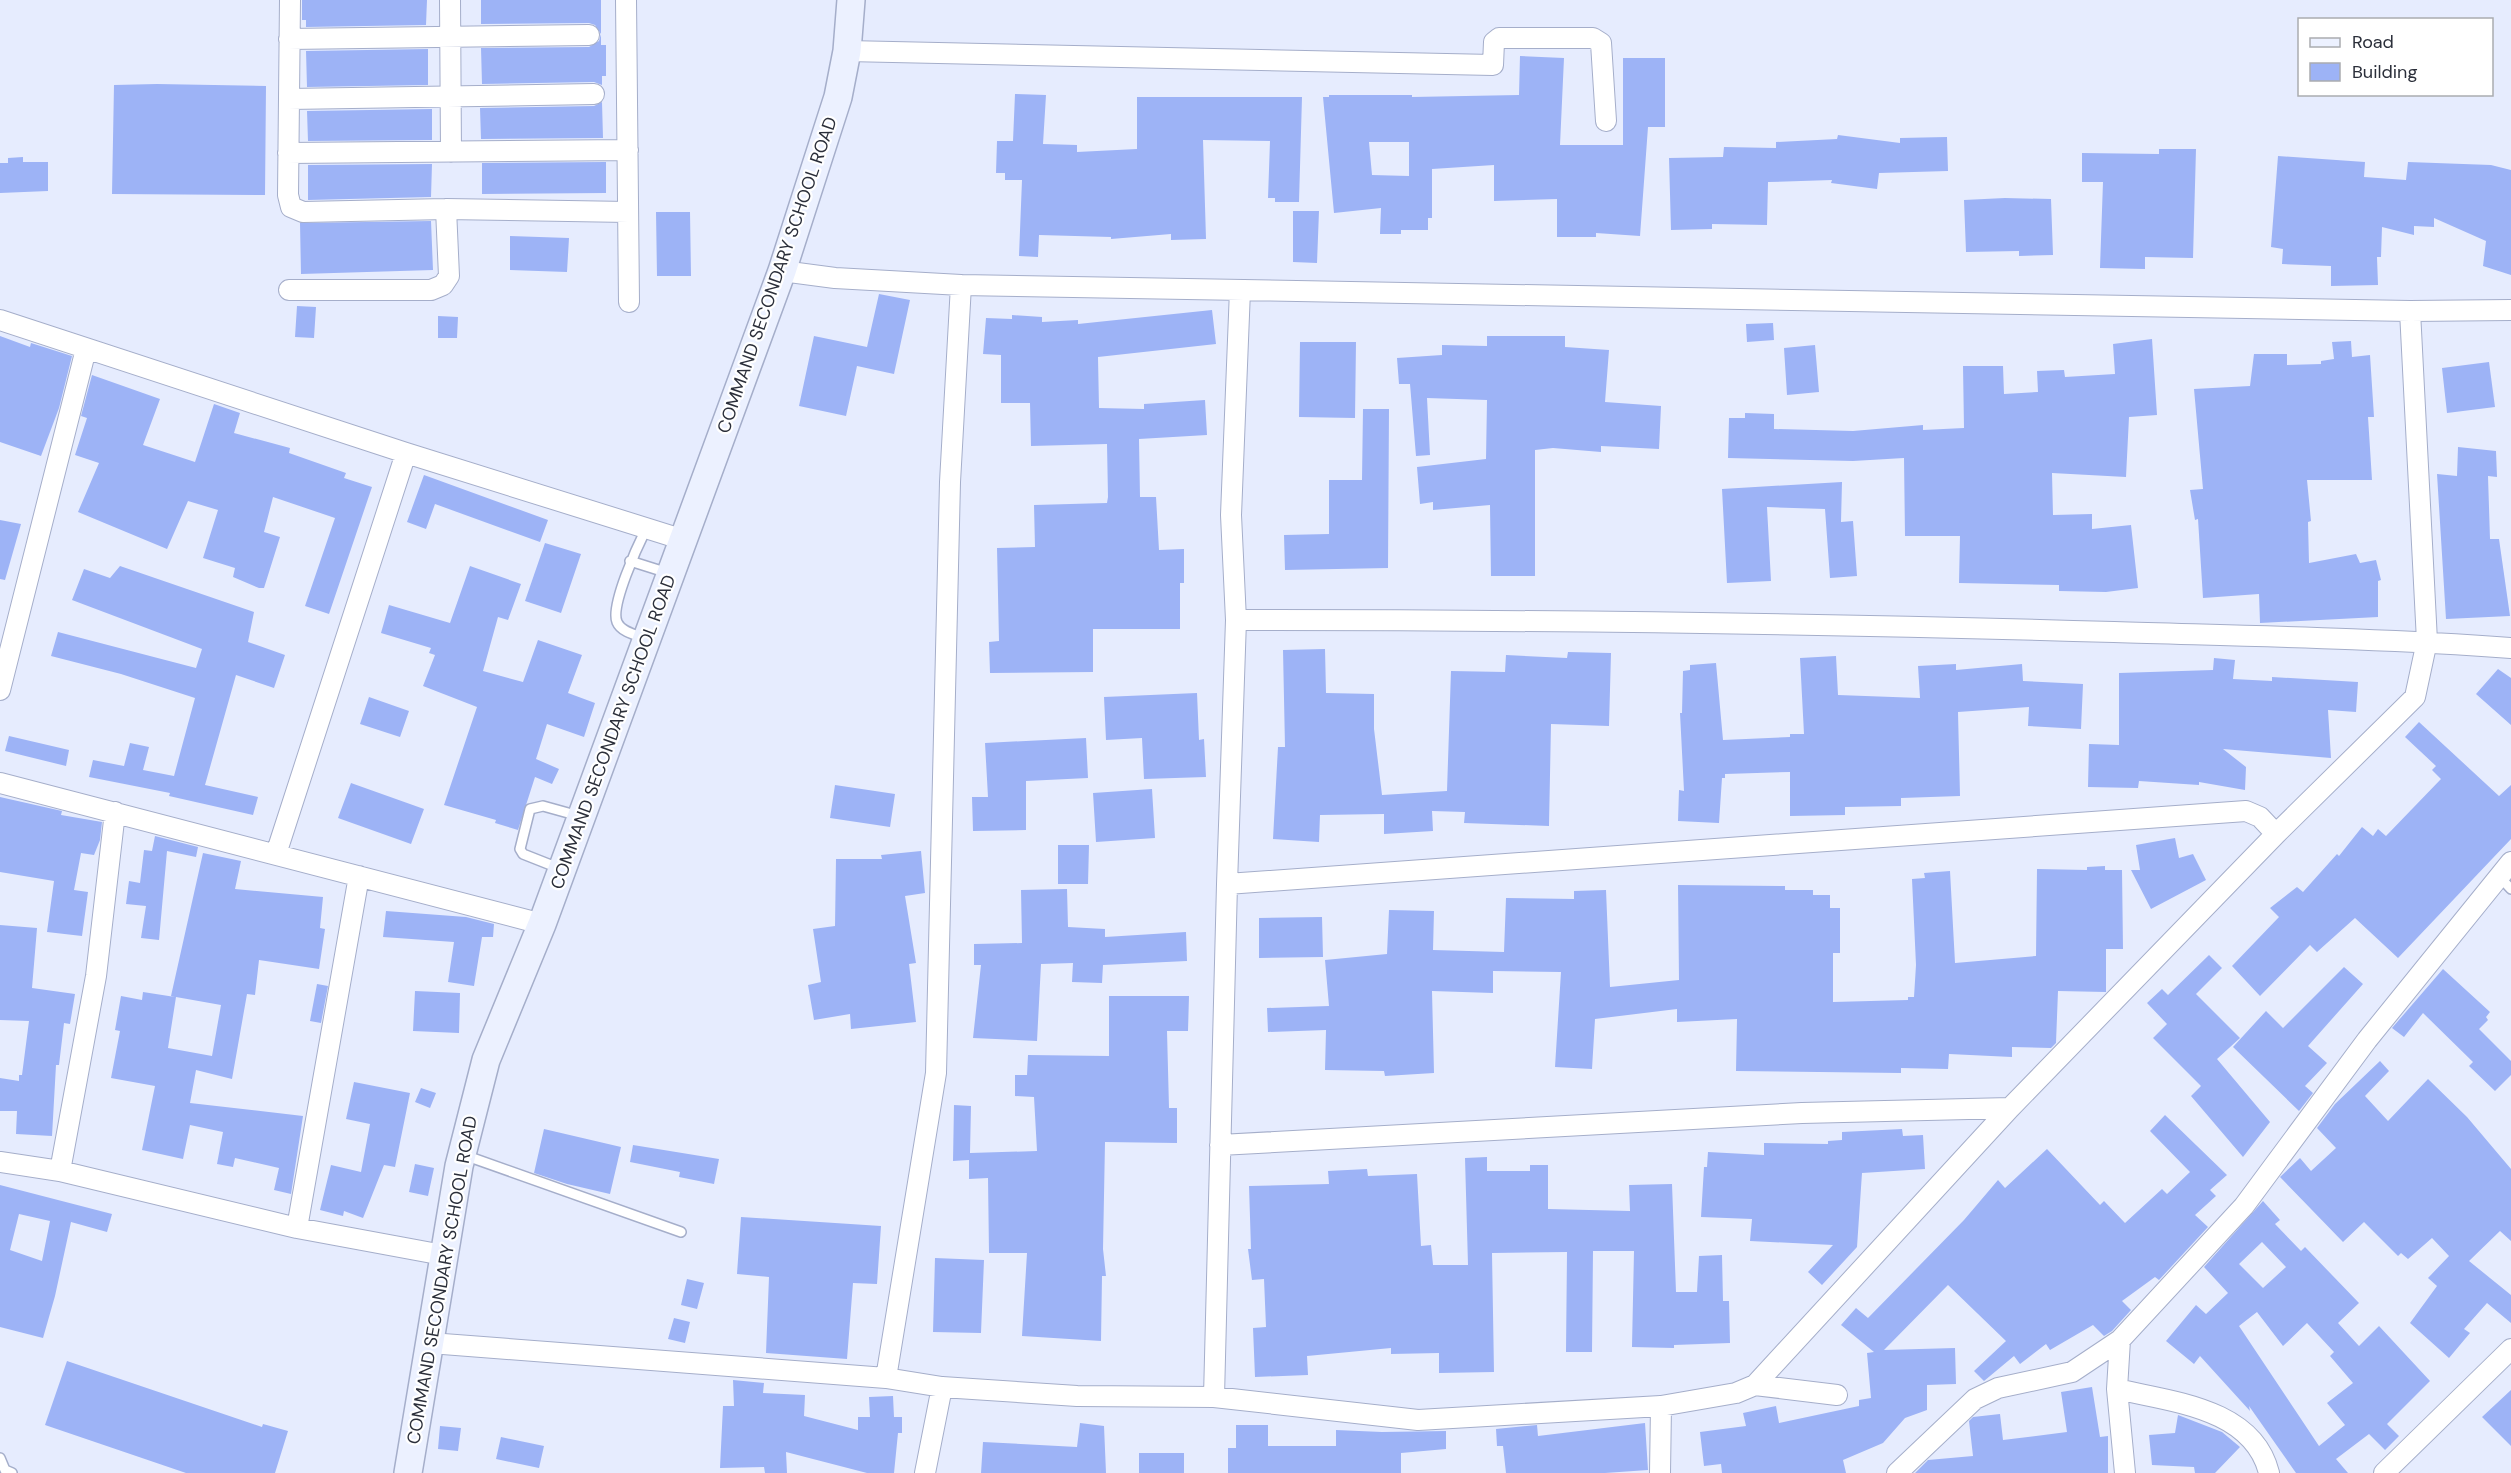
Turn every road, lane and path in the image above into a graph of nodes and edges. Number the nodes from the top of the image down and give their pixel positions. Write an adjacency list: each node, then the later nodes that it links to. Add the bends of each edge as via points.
1 (290, 0): 7 (street)
2 (450, 0): 6 (street)
3 (626, 0): 13 (street)
4 (851, 0): 8 (main road, COMMAND SECONDARY SCHOOL ROAD)
5 (589, 36): 6 (street)
6 (450, 37): 7 (street); 10 (street)
7 (289, 39): 11 (street)
8 (848, 51): 12 (street, via 1493,65 1494,42 1499,38 1593,38 1601,43); 18 (main road, COMMAND SECONDARY SCHOOL ROAD, via 835,107)
9 (594, 94): 10 (street)
10 (450, 96): 11 (street); 14 (street)
11 (289, 99): 15 (street)
12 (1606, 121)
13 (628, 150): 14 (street); 17 (street)
14 (451, 152): 15 (street)
15 (288, 153): 16 (street, via 289,201 291,207 303,212)
16 (446, 209): 17 (street); 20 (street, via 449,276 442,285 431,290)
17 (628, 212): 22 (street)
18 (782, 271): 19 (street); 29 (main road, COMMAND SECONDARY SCHOOL ROAD)
19 (961, 285): 21 (street); 58 (street, via 950,482 936,1073)
20 (289, 290)
21 (1240, 290): 24 (street); 32 (street, via 1231,516)
22 (629, 302)
23 (2511, 310): 24 (street)
24 (2410, 311): 34 (street)
25 (0, 320): 26 (street)
26 (86, 349): 27 (street); 36 (street)
27 (406, 453): 28 (street); 41 (street)
28 (646, 529): 29 (street); 30 (lane)
29 (684, 540): 31 (main road, COMMAND SECONDARY SCHOOL ROAD)
30 (630, 561): 31 (lane); 33 (lane, via 616,612 617,623 624,630)
31 (672, 574): 33 (main road, COMMAND SECONDARY SCHOOL ROAD)
32 (1236, 620): 34 (street, via 1942,626); 45 (street)
33 (648, 639): 39 (main road, COMMAND SECONDARY SCHOOL ROAD)
34 (2427, 641): 35 (street); 40 (street, via 2415,697)
35 (2511, 648)
36 (0, 690)
37 (0, 783): 38 (street)
38 (115, 812): 41 (street); 51 (street, via 96,976)
39 (582, 817): 42 (main road, COMMAND SECONDARY SCHOOL ROAD); 42 (lane, via 543,806 530,809 520,849 523,854)
40 (2276, 834): 45 (street, via 2260,817 2246,811); 47 (street)
41 (276, 854): 44 (street)
42 (562, 870): 46 (main road, COMMAND SECONDARY SCHOOL ROAD)
43 (2507, 875): 55 (street, via 2367,1040 2244,1206)
44 (359, 876): 46 (street); 52 (street)
45 (1227, 884): 48 (street)
46 (542, 924): 49 (main road, COMMAND SECONDARY SCHOOL ROAD, via 486,1060)
47 (2010, 1108): 48 (street, via 1802,1113); 59 (street)
48 (1220, 1145): 63 (street)
49 (461, 1154): 53 (lane); 54 (main road, COMMAND SECONDARY SCHOOL ROAD)
50 (0, 1162): 51 (street)
51 (60, 1171): 52 (street)
52 (297, 1228): 54 (street)
53 (681, 1232)
54 (443, 1255): 56 (main road, COMMAND SECONDARY SCHOOL ROAD)
55 (2120, 1340): 61 (street); 70 (street, via 2072,1372 1998,1388 1976,1399)
56 (430, 1343): 58 (street); 67 (main road, COMMAND SECONDARY SCHOOL ROAD)
57 (2511, 1348): 73 (street)
58 (886, 1378): 60 (street)
59 (1755, 1385): 62 (street); 64 (street, via 1727,1395)
60 (942, 1387): 63 (street, via 1077,1396); 68 (street)
61 (2117, 1389): 71 (street); 72 (street, via 2201,1408 2227,1420 2265,1456)
62 (1837, 1395)
63 (1214, 1398): 64 (street, via 1418,1420)
64 (1660, 1406): 69 (street)
65 (0, 1458): 66 (lane, via 5,1470)
66 (12, 1473)
67 (408, 1473)
68 (925, 1473)
69 (1660, 1473)
70 (1896, 1473)
71 (2125, 1473)
72 (2270, 1473)
73 (2384, 1473)

